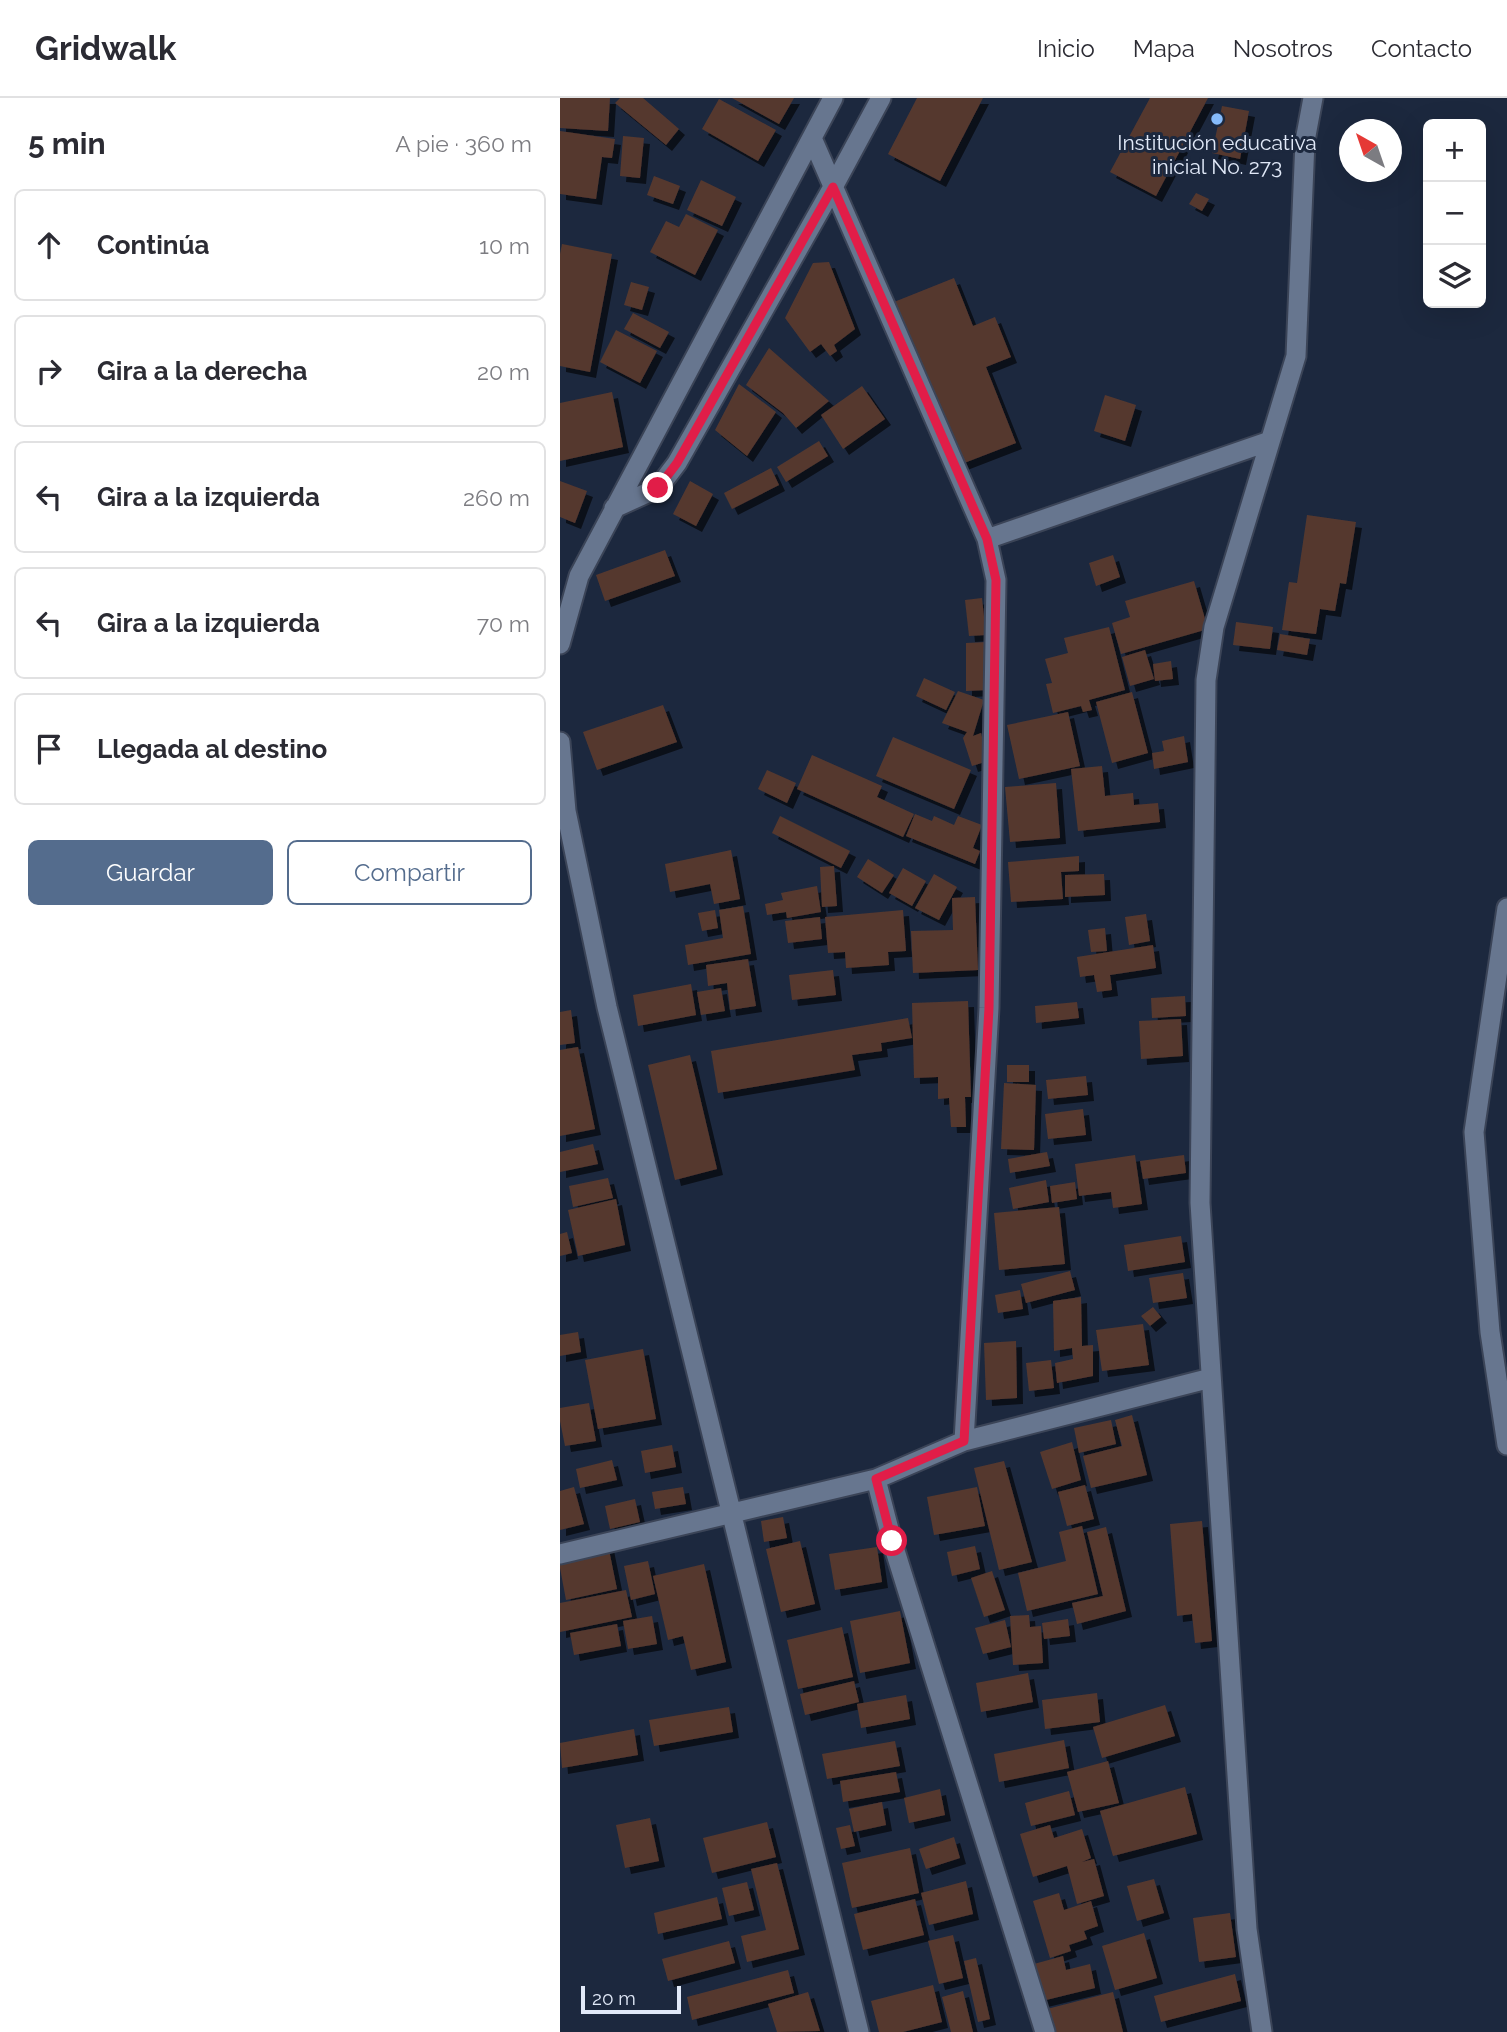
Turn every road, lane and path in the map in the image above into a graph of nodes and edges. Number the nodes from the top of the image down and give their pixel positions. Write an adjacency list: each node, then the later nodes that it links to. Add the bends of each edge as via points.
1 (833, 98): 4 (street)
2 (881, 98): 5 (street)
3 (1313, 98): 6 (street, via 1305,141 1296,356)
4 (812, 138): 5 (street); 7 (street)
5 (833, 187): 7 (street, via 677,463 658,488); 8 (street)
6 (1270, 441): 8 (street); 12 (street, via 1214,626 1206,680 1200,1203)
7 (614, 508): 9 (street, via 579,576)
8 (987, 539): 13 (street, via 996,580 989,1008)
9 (560, 644)
10 (560, 742): 16 (street, via 566,811 607,1007)
11 (1507, 908): 14 (street, via 1474,1132 1490,1332)
12 (1210, 1378): 13 (street); 20 (street, via 1247,1929)
13 (964, 1441): 15 (street)
14 (1507, 1445)
15 (876, 1479): 16 (street); 19 (street)
16 (733, 1515): 17 (street); 18 (street)
17 (560, 1554)
18 (859, 2032)
19 (1045, 2032)
20 (1262, 2032)

